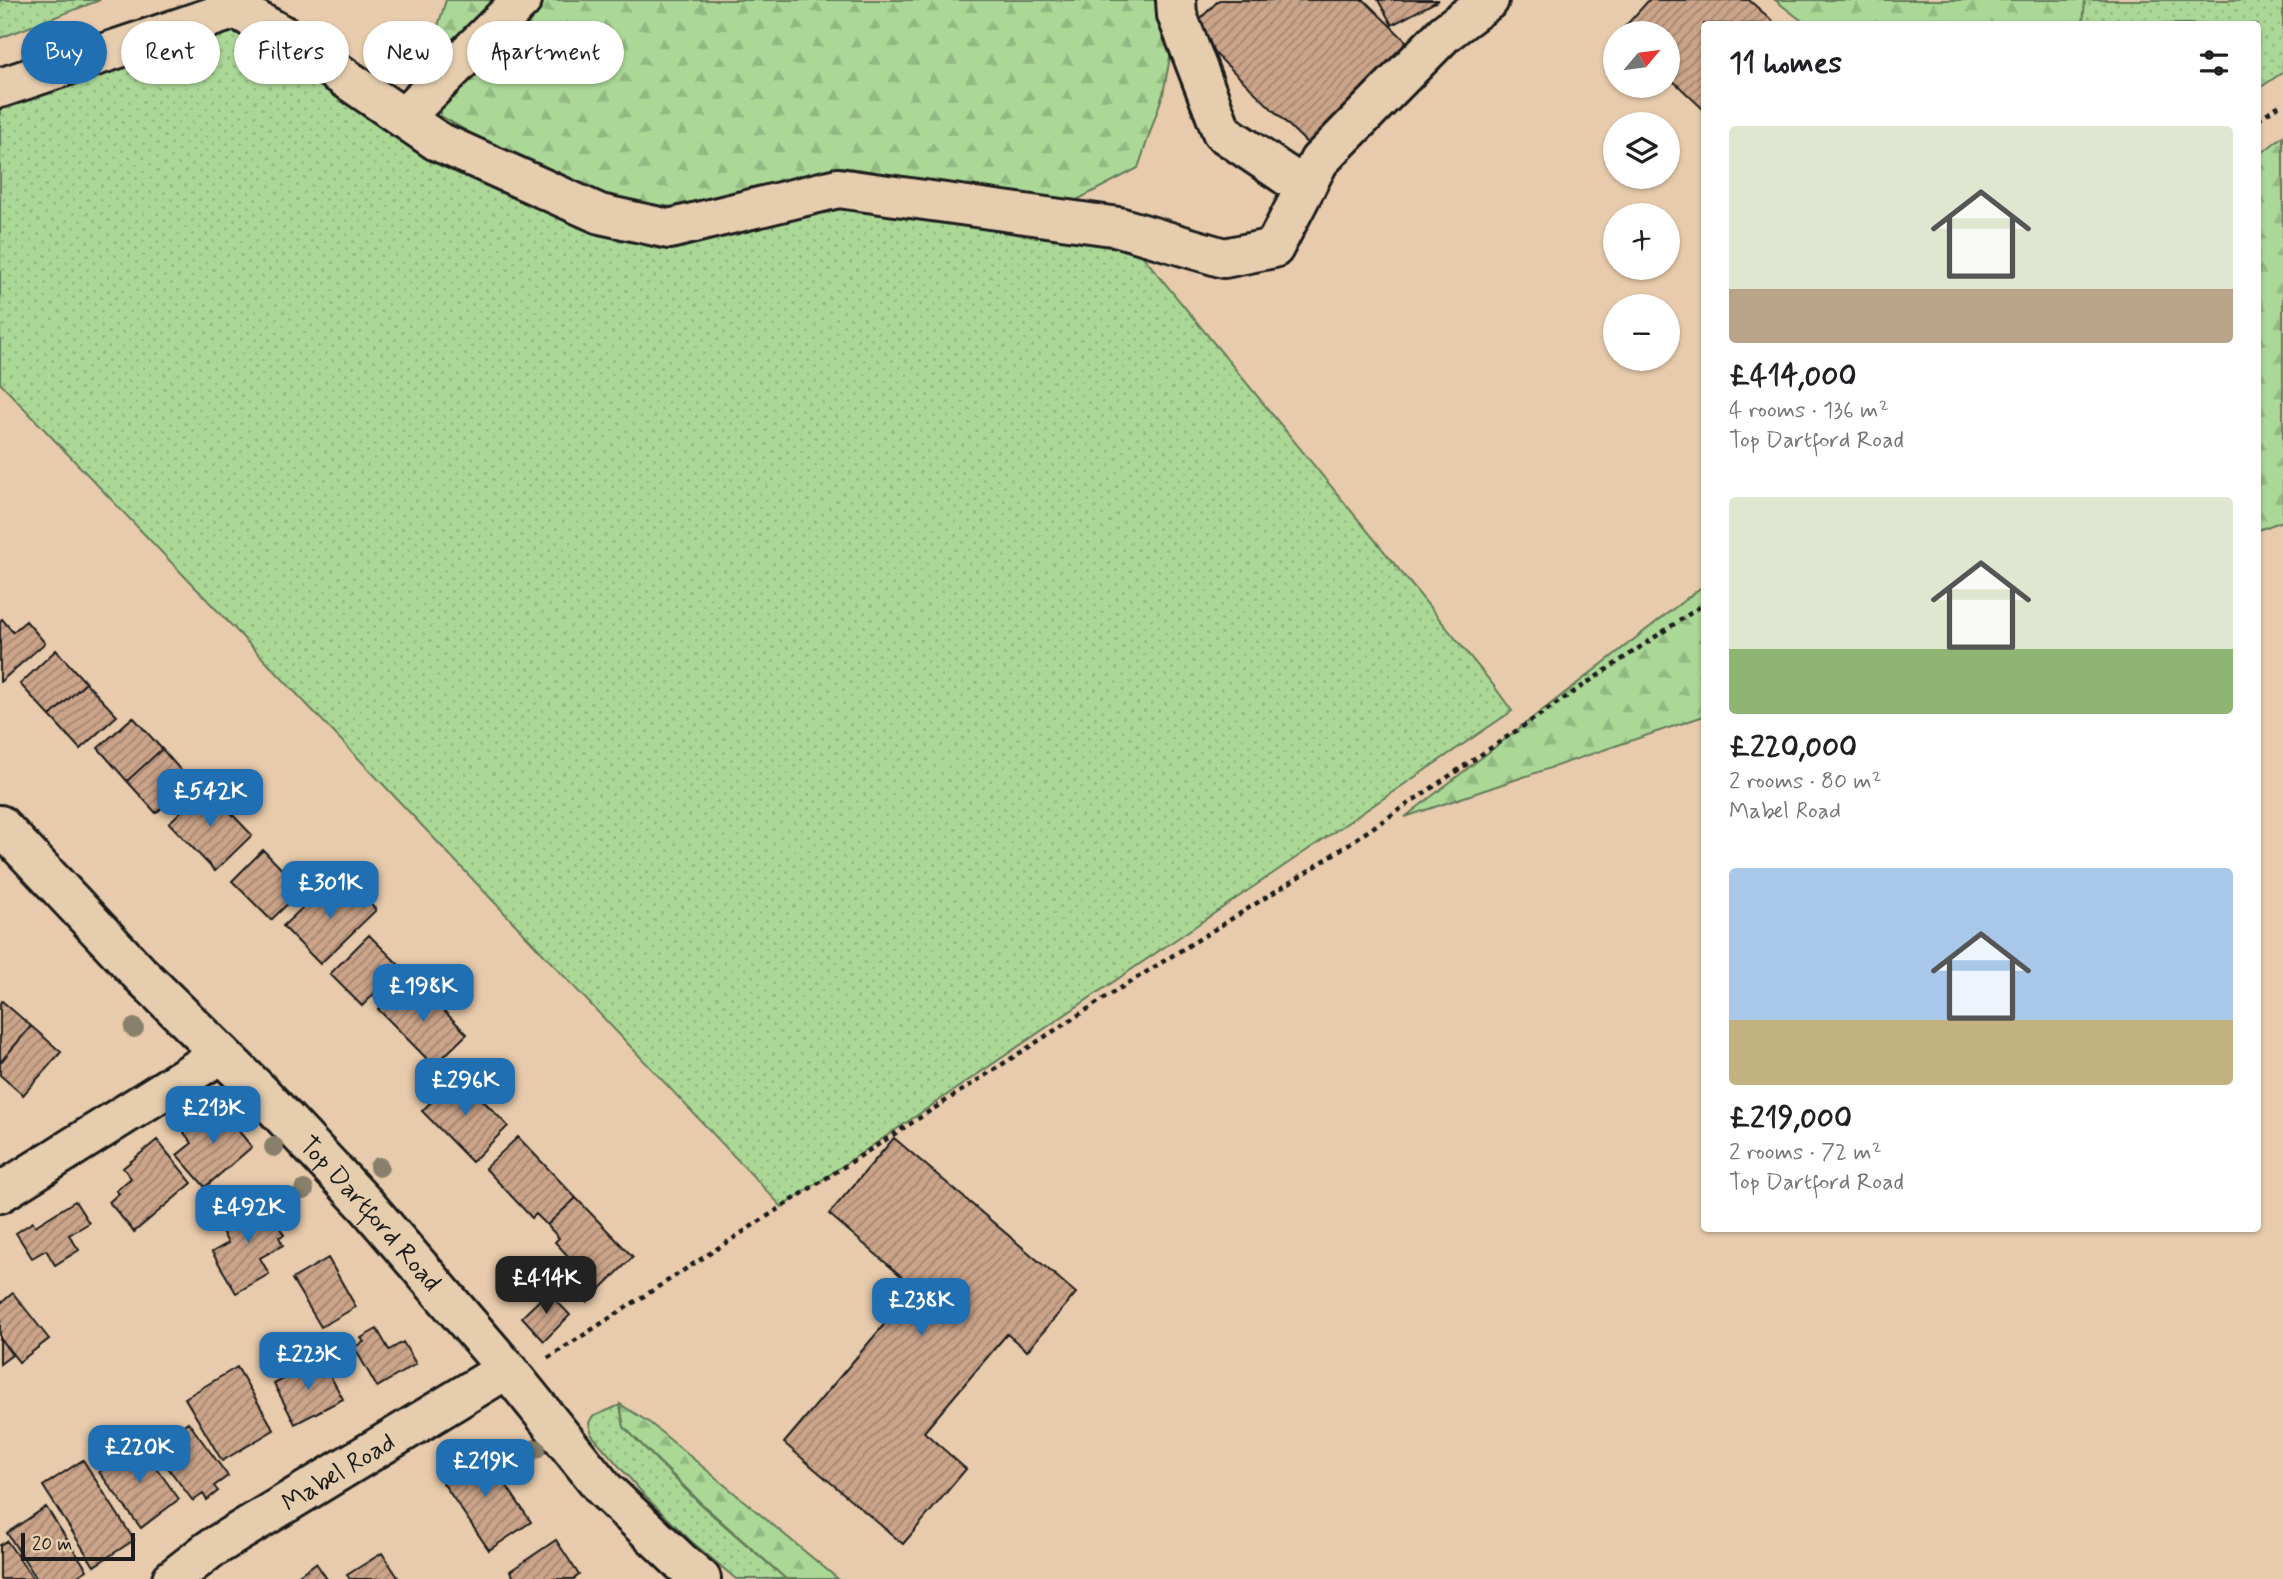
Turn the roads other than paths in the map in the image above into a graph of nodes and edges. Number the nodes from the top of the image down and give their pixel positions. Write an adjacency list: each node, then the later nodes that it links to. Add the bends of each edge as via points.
1 (522, 0): 5 (main road)
2 (1177, 0): 6 (main road, via 1177,16 1222,132)
3 (1489, 0): 6 (main road, via 1445,33 1319,162)
4 (0, 88): 5 (main road, via 236,9 284,36)
5 (403, 118): 6 (main road, via 437,141 600,214 669,229 838,188 1119,227 1224,258 1274,248)
6 (1305, 188)
7 (0, 825): 8 (main road, Top Dartford Road)
8 (221, 1054): 9 (main road); 10 (main road, Top Dartford Road, via 368,1207)
9 (0, 1194)
10 (510, 1373): 11 (main road, Mabel Road, via 209,1550); 12 (main road, Top Dartford Road, via 604,1489)
11 (172, 1579)
12 (701, 1579)

